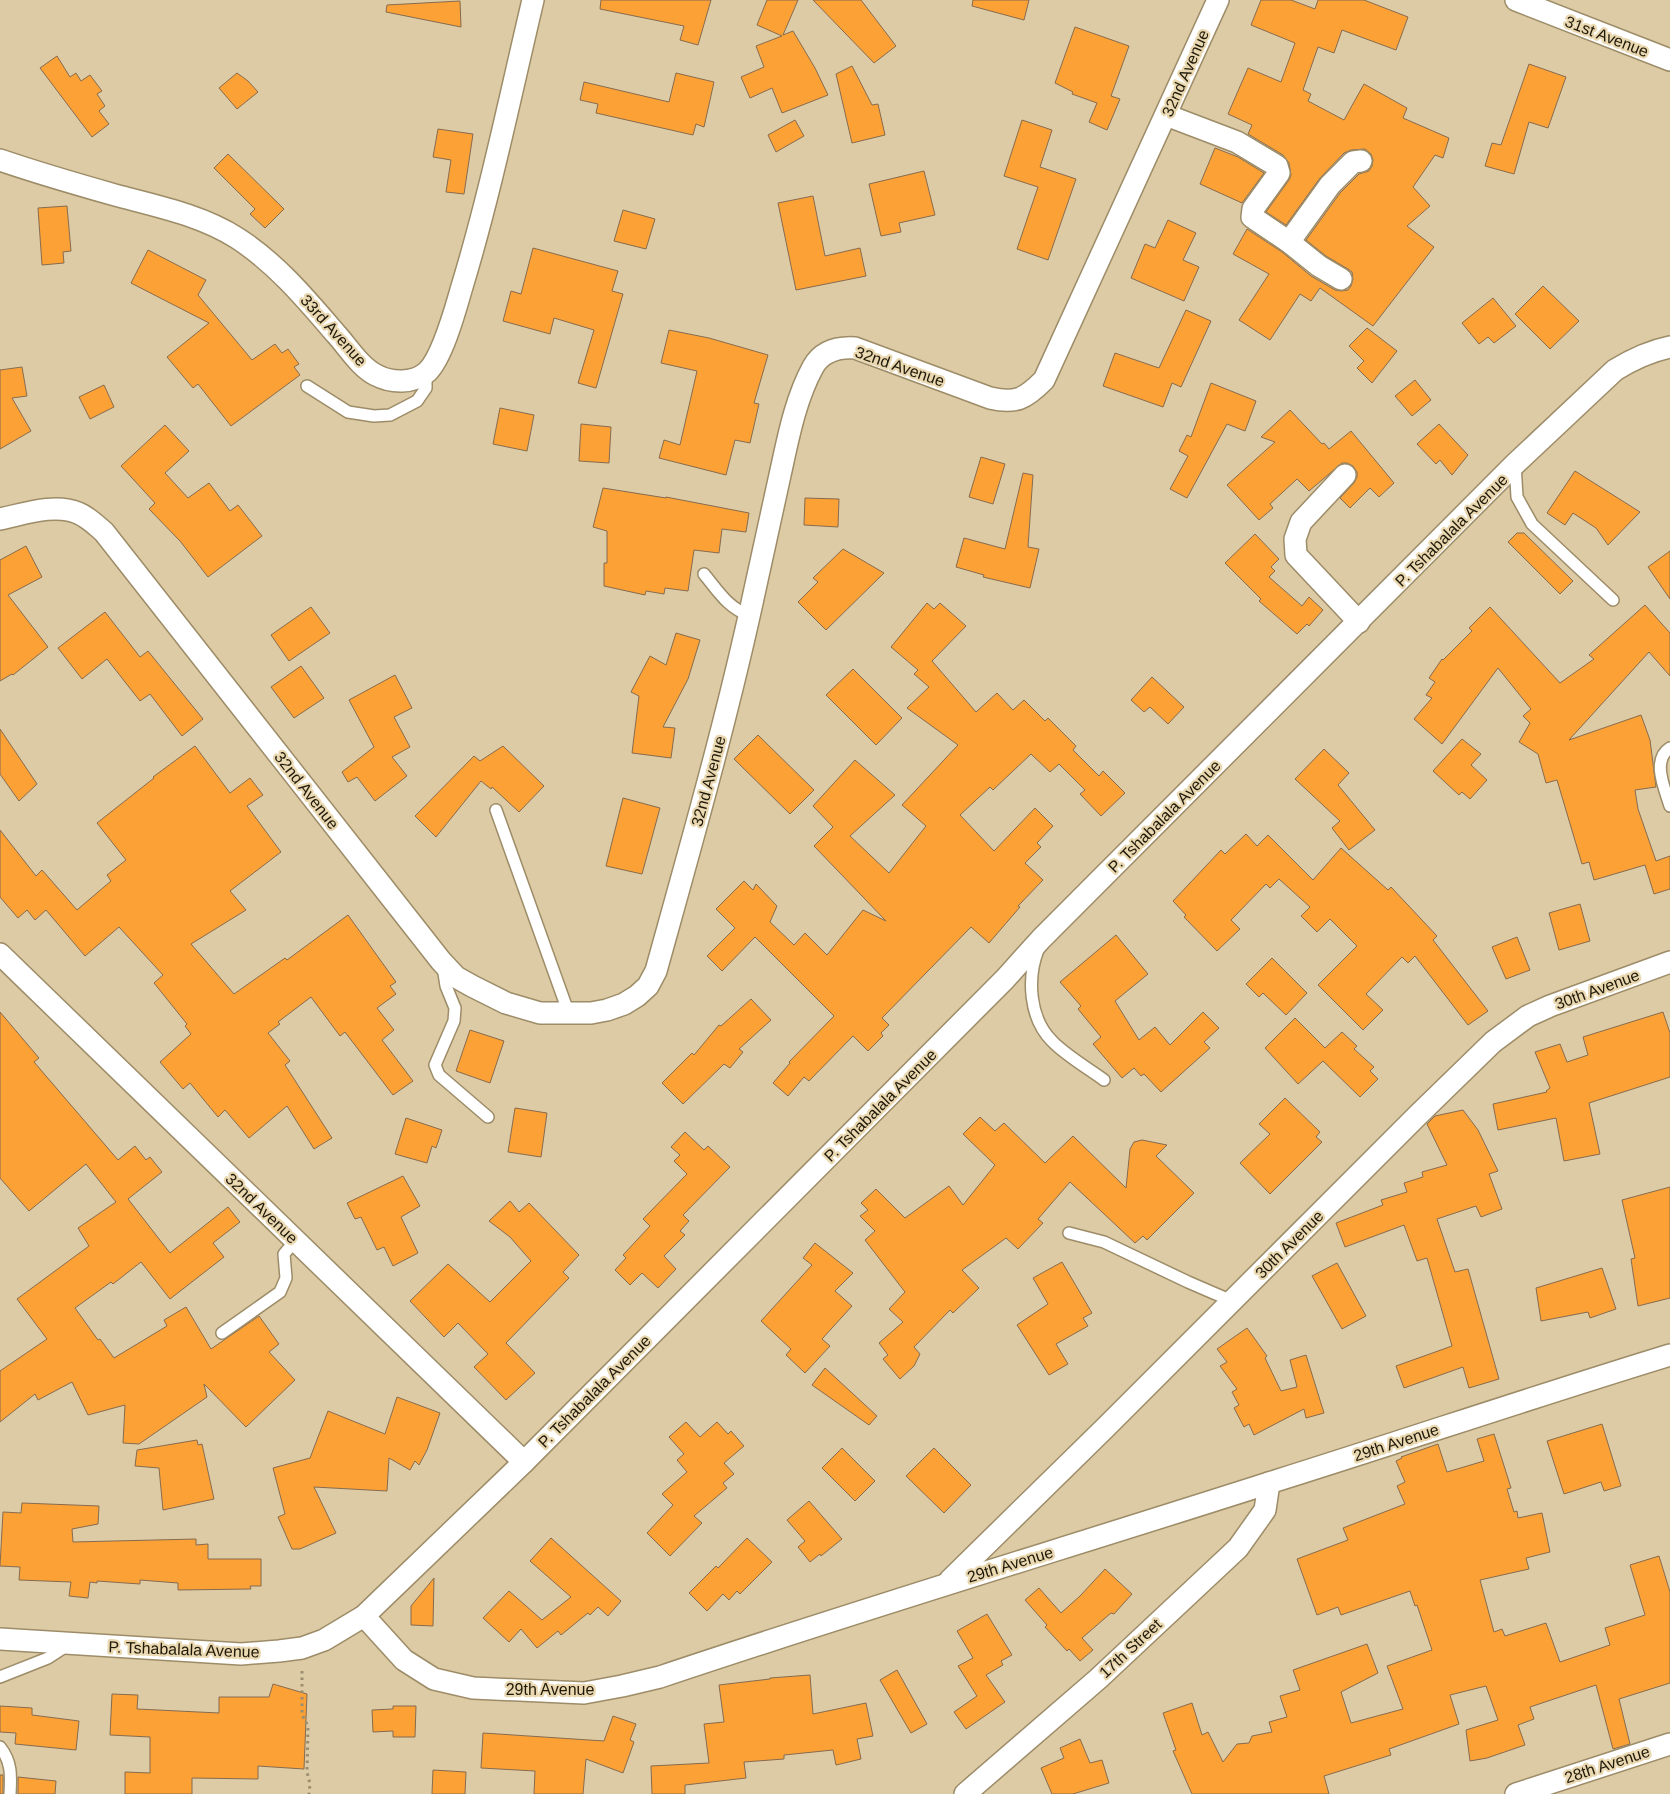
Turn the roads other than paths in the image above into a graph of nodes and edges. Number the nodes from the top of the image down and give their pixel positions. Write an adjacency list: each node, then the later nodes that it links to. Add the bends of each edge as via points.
1 (533, 0): 11 (street, via 476,241 451,325)
2 (1218, 0): 5 (street, 32nd Avenue)
3 (1516, 0): 4 (street, 31st Avenue)
4 (1670, 60)
5 (1166, 115): 8 (street, via 1237,142 1276,166 1279,173 1251,214); 18 (street, 32nd Avenue, via 1044,380 1031,393 1005,401 990,398 855,348 833,350 813,366 794,414)
6 (0, 160): 11 (street, 33rd Avenue, via 208,223 236,238 290,282 374,374 391,381 408,381)
7 (1361, 161): 8 (street, via 1353,162 1330,185)
8 (1290, 242): 9 (street)
9 (1341, 279)
10 (1670, 347): 13 (street, P. Tshabalala Avenue, via 1641,356 1615,370)
11 (426, 373): 12 (lane, via 426,388 417,400 390,415 348,412)
12 (307, 386)
13 (1516, 464): 17 (lane, via 1517,497 1532,524); 19 (street, P. Tshabalala Avenue)
14 (1345, 475): 19 (street, via 1300,522 1295,539 1296,556)
15 (0, 519): 25 (street, 32nd Avenue, via 61,510 78,513 104,532)
16 (704, 574): 18 (lane, via 726,602)
17 (1613, 600)
18 (749, 615): 27 (street, 32nd Avenue, via 713,763 656,971 648,986 624,1004 607,1010)
19 (1360, 622): 23 (street, P. Tshabalala Avenue)
20 (1670, 748): 21 (lane, via 1662,756 1659,767)
21 (1670, 806)
22 (496, 810): 27 (lane)
23 (1042, 939): 28 (lane, via 1032,972 1032,997 1038,1021 1051,1040); 35 (street, P. Tshabalala Avenue)
24 (0, 954): 31 (street, 32nd Avenue)
25 (442, 961): 27 (street, 32nd Avenue, via 456,977 506,1003 540,1014); 29 (lane, via 454,1008 454,1021 435,1065 440,1075)
26 (1670, 962): 32 (street, 30th Avenue, via 1550,1006 1512,1027 1418,1115)
27 (569, 1014)
28 (1104, 1080)
29 (488, 1117)
30 (1069, 1233): 32 (lane, via 1104,1242)
31 (296, 1241): 33 (lane, via 284,1254 286,1278 280,1292); 35 (street, 32nd Avenue)
32 (1232, 1301): 37 (street, 30th Avenue)
33 (222, 1333)
34 (1670, 1355): 36 (street, 29th Avenue)
35 (524, 1462): 38 (street, P. Tshabalala Avenue)
36 (1269, 1484): 37 (street, 29th Avenue); 45 (street, 17th Street, via 1265,1510 1238,1548 1098,1679)
37 (946, 1584): 38 (street, 29th Avenue, via 660,1677 584,1693 473,1688 434,1679 404,1660)
38 (364, 1616): 40 (street, P. Tshabalala Avenue, via 324,1640 279,1652 241,1654)
39 (0, 1639): 40 (street, P. Tshabalala Avenue)
40 (70, 1644): 41 (lane, via 48,1658)
41 (0, 1677)
42 (1670, 1744): 46 (street, 28th Avenue)
43 (0, 1747): 44 (lane, via 11,1768)
44 (10, 1794)
45 (965, 1794)
46 (1516, 1794)

